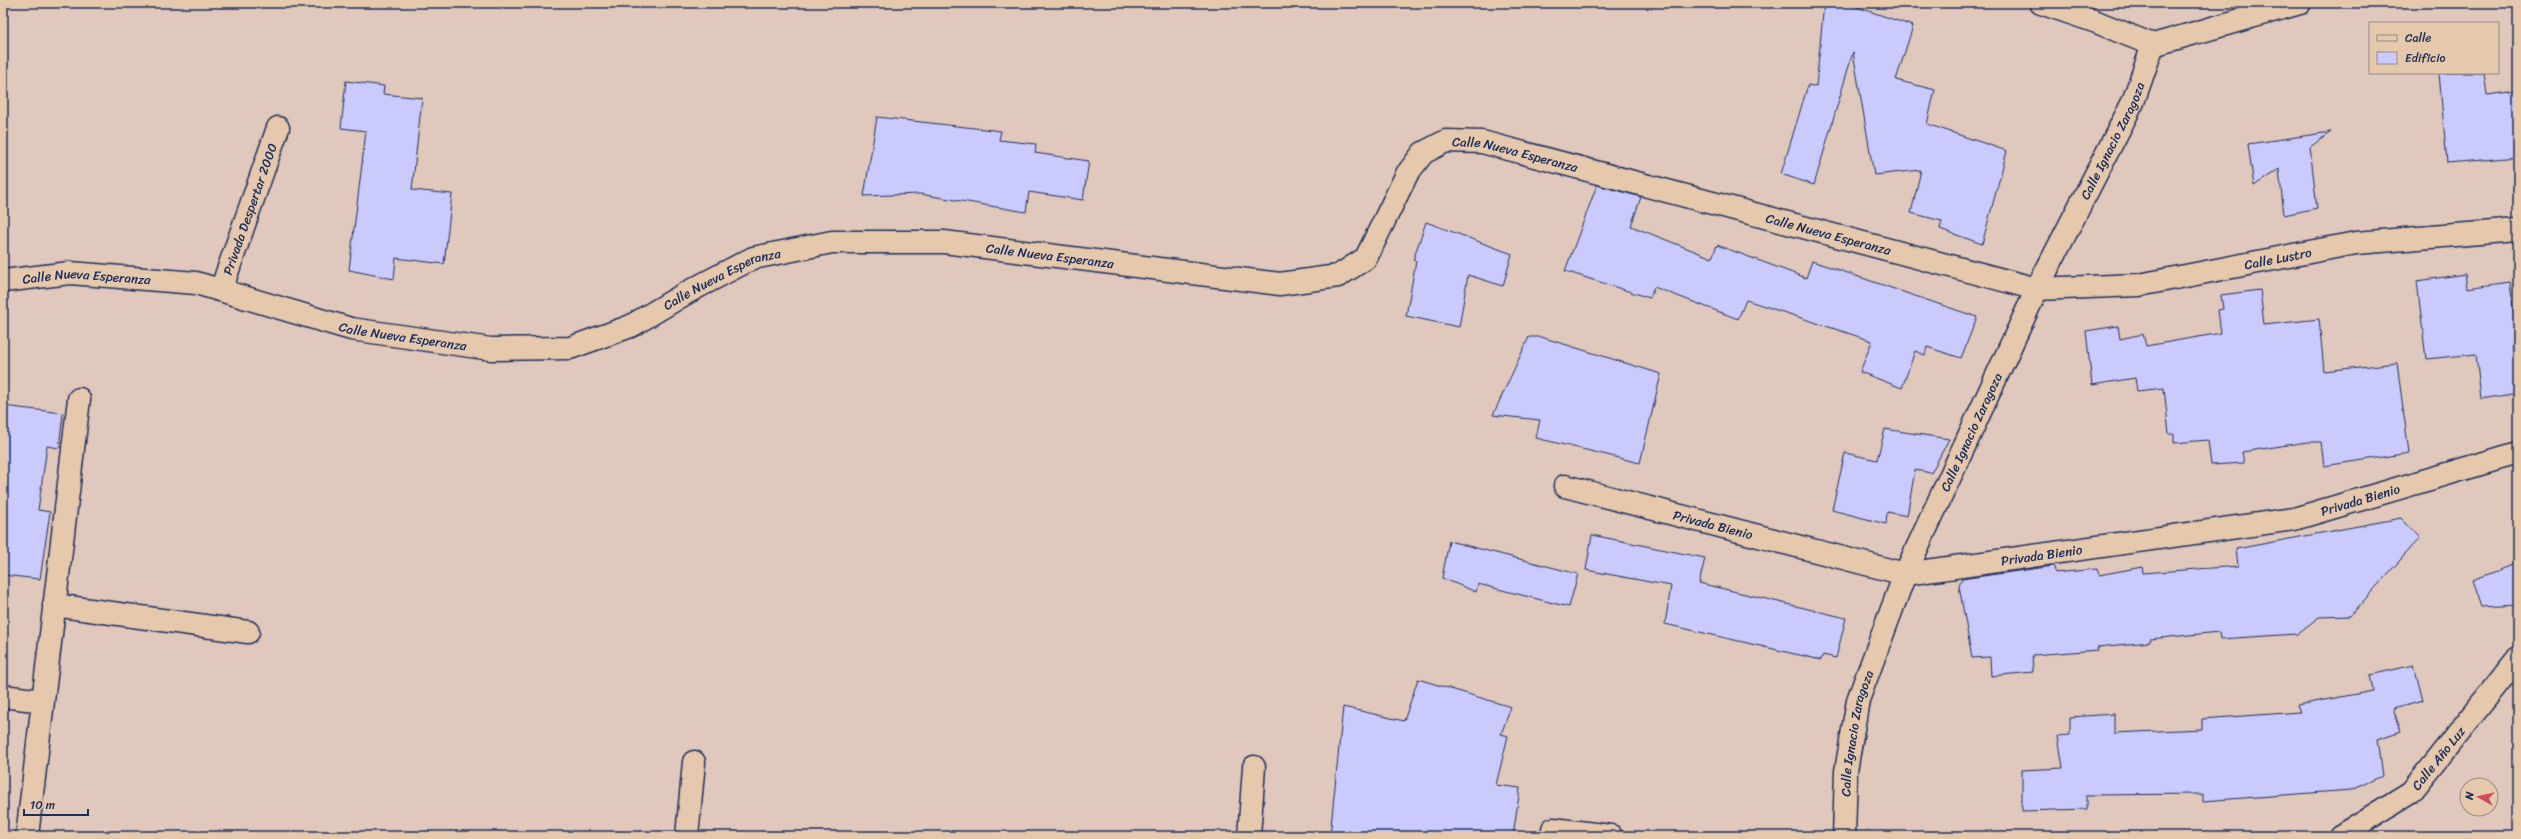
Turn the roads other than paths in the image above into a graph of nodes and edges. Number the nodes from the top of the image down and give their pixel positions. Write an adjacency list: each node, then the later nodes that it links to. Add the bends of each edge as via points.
1 (2041, 3): 3 (street)
2 (2300, 3): 3 (street)
3 (2154, 45): 7 (street, Calle Ignacio Zaragoza, via 2133,102)
4 (278, 128): 8 (street, Privada Despertar 2000)
5 (2518, 230): 7 (street, Calle Lustro, via 2356,243 2139,285)
6 (3, 281): 8 (street, Calle Nueva Esperanza, via 70,273 196,283)
7 (2037, 289): 8 (street, Calle Nueva Esperanza, via 1482,142 1446,141 1423,152 1407,174 1366,258 1338,276 1280,284 944,242 832,242 753,258 631,326 570,348 491,349 351,329); 12 (street, Calle Ignacio Zaragoza)
8 (221, 290)
9 (79, 399): 13 (street)
10 (2518, 453): 12 (street, Privada Bienio, via 2294,519)
11 (1565, 486): 12 (street, Privada Bienio)
12 (1905, 574): 25 (street, Calle Ignacio Zaragoza, via 1858,700 1846,771)
13 (54, 605): 14 (street); 17 (street)
14 (248, 632)
15 (2518, 658): 26 (street, Calle Año Luz, via 2411,792)
16 (3, 696): 17 (street)
17 (42, 701): 21 (street)
18 (694, 762): 22 (street)
19 (1254, 767): 23 (street)
20 (1553, 829): 24 (street)
21 (27, 836)
22 (687, 836)
23 (1249, 836)
24 (1611, 836)
25 (1844, 836)
26 (2340, 836)

